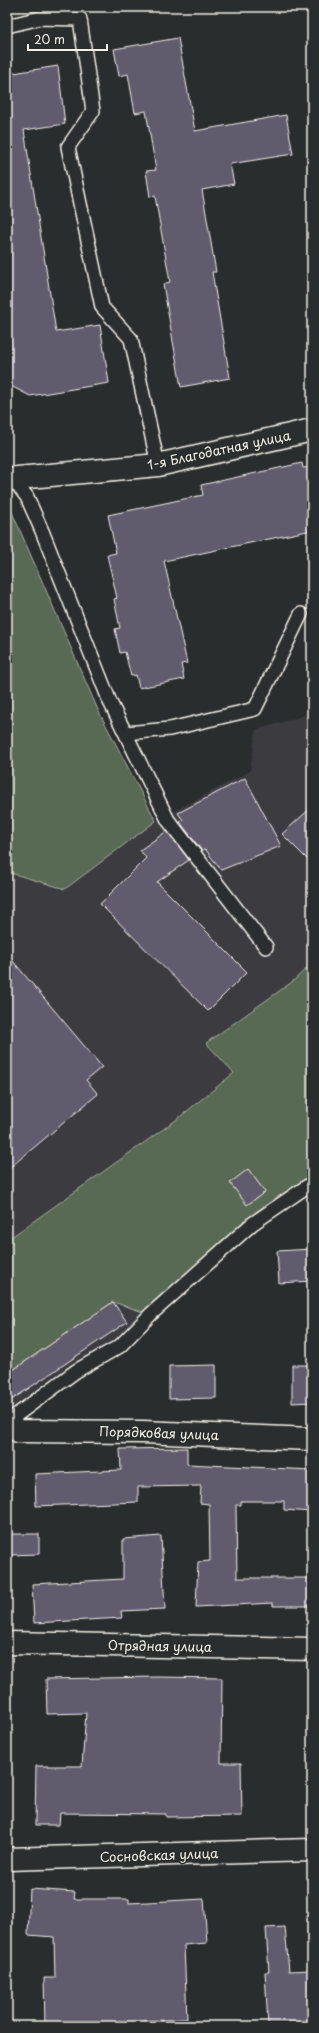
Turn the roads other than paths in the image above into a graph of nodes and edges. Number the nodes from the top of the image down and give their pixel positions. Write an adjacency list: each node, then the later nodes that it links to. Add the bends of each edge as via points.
1 (7, 26): 3 (lane, via 40,18 80,19 93,111 68,147 102,307 131,339)
2 (312, 430): 3 (street, 1-я Благодатная улица)
3 (158, 465): 4 (street, 1-я Благодатная улица, via 59,475)
4 (9, 475): 6 (lane, via 27,497 110,702)
5 (301, 614): 6 (lane, via 255,709 170,729)
6 (126, 733): 7 (lane, via 168,820)
7 (266, 947)
8 (312, 1183): 9 (lane, via 252,1224 151,1314 120,1346 76,1371)
9 (7, 1422)
10 (7, 1425): 11 (street, Порядковая улица, via 18,1431 143,1432)
11 (312, 1439)
12 (7, 1643): 13 (street, Отрядная улица)
13 (312, 1649)
14 (312, 1850): 15 (street, Сосновская улица)
15 (7, 1859)

